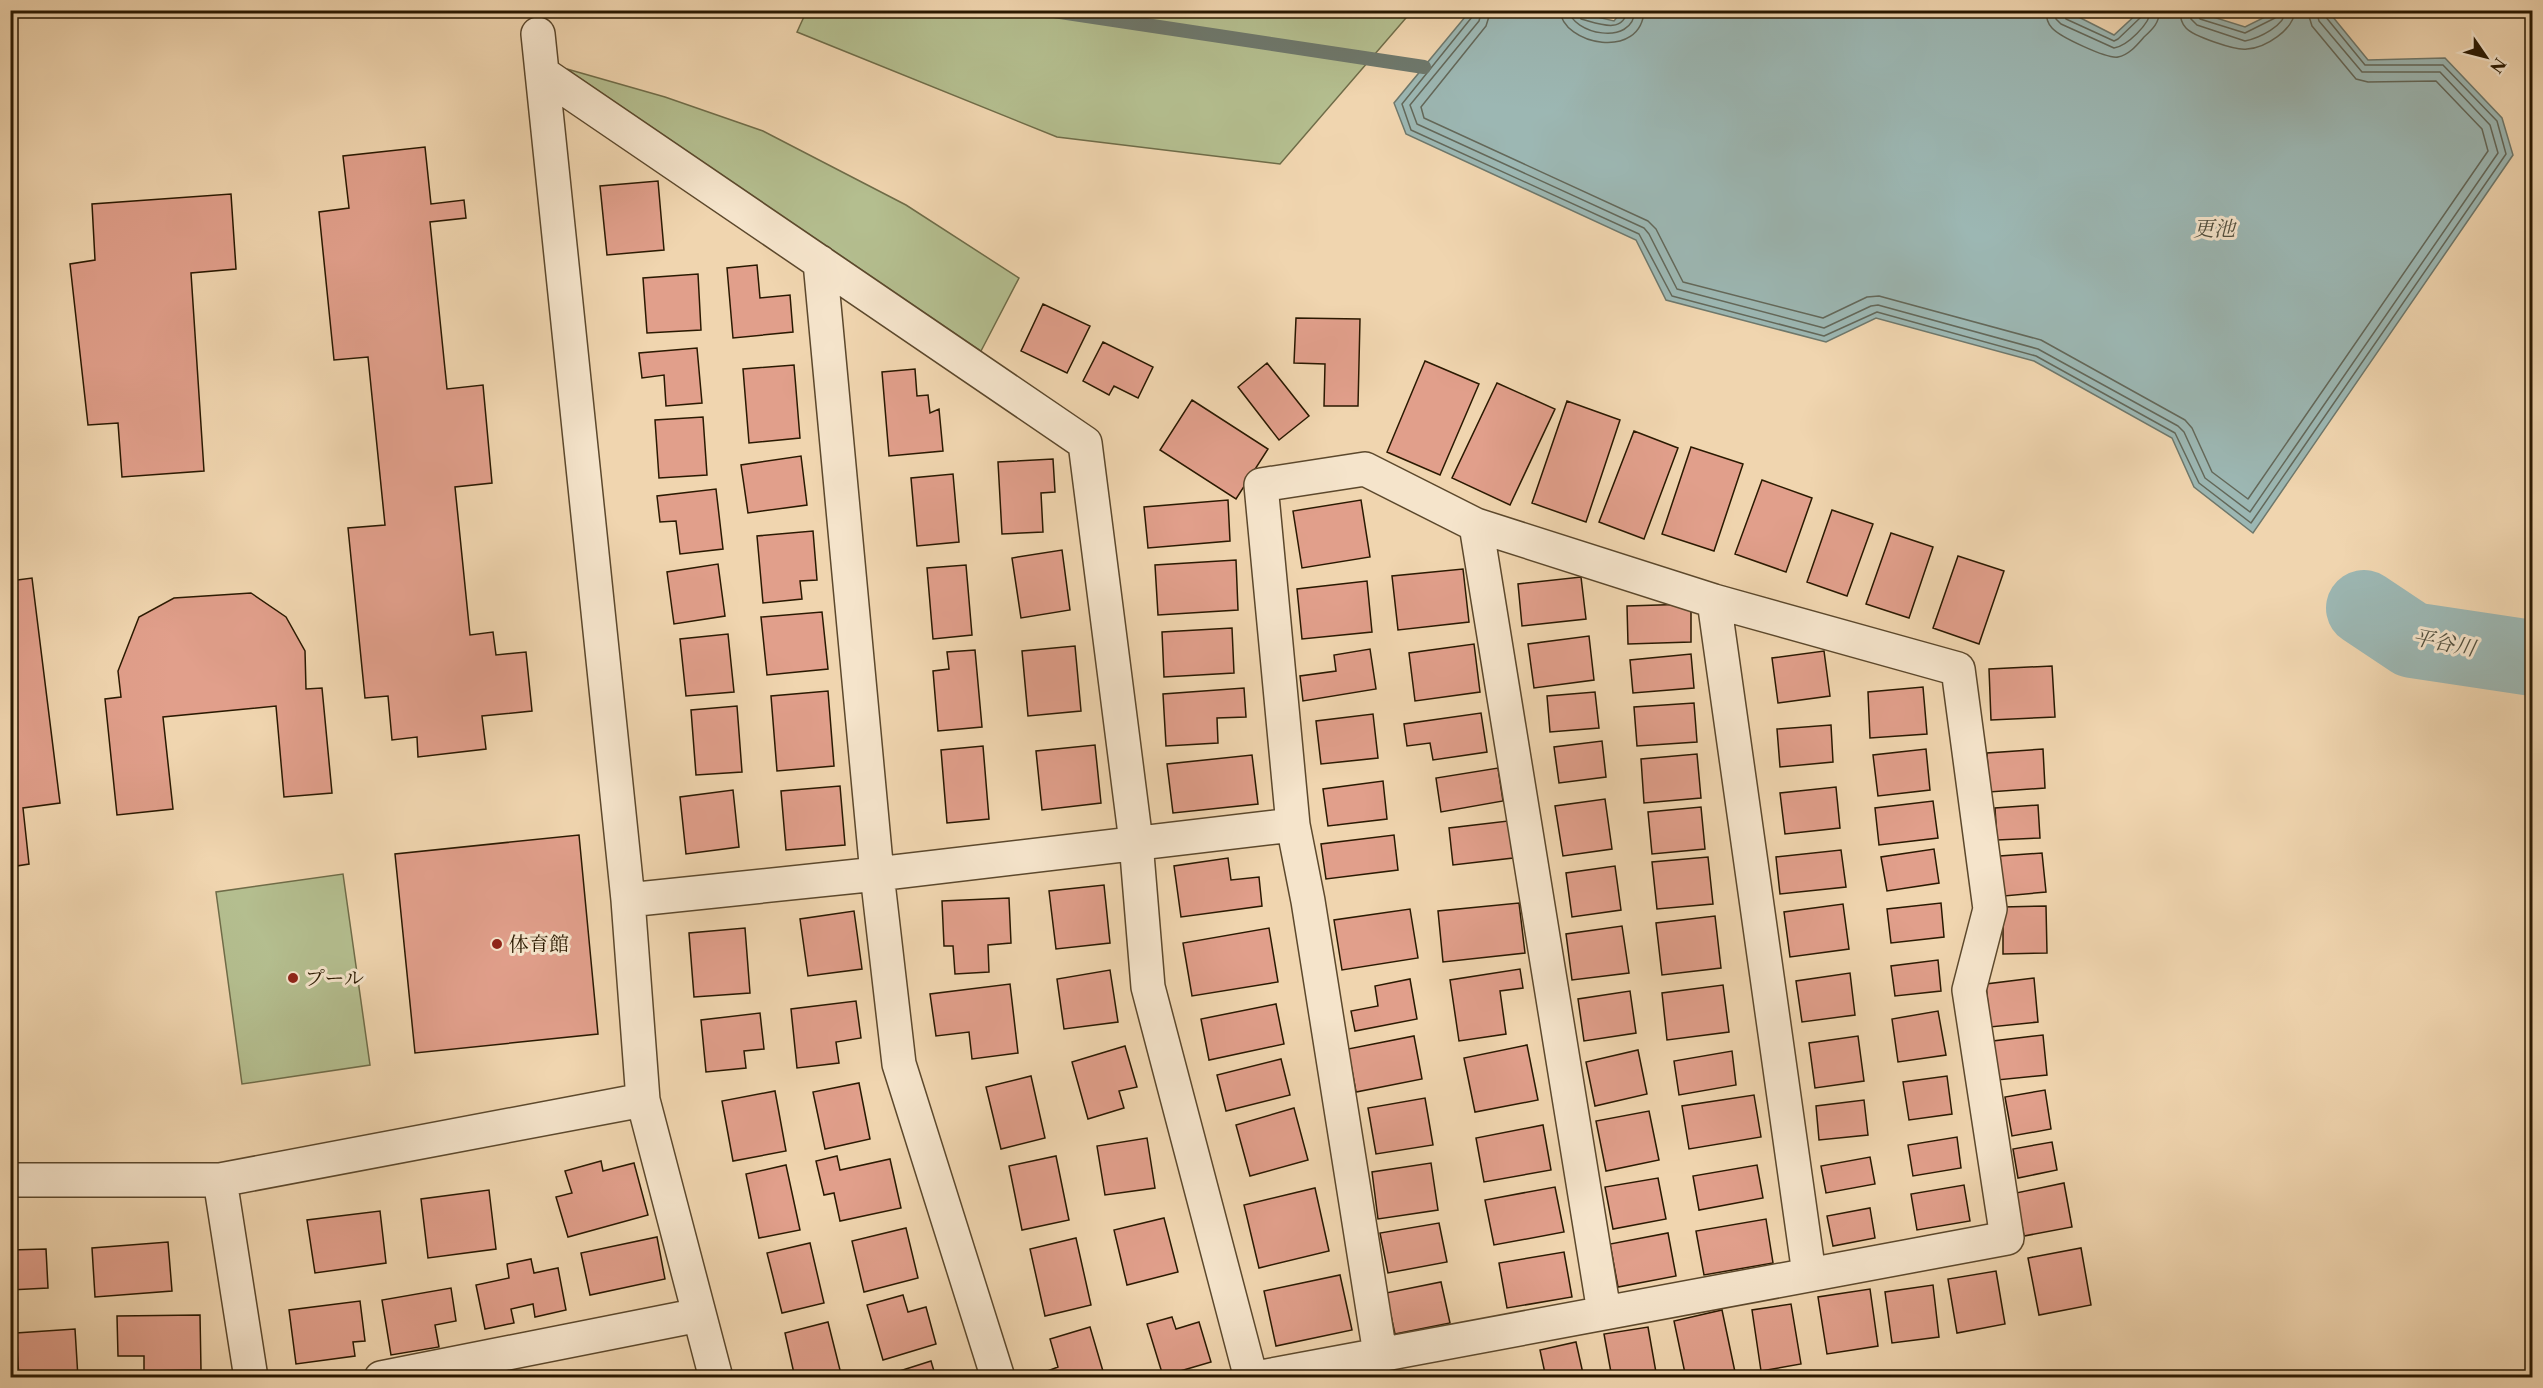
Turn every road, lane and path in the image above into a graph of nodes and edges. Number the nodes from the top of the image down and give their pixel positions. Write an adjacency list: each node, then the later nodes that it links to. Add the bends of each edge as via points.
1 (538, 34): 2 (street)
2 (542, 73): 3 (street); 9 (street)
3 (820, 262): 7 (street, via 1085,443); 8 (street)
4 (1476, 525): 5 (street); 6 (street, via 1365,469 1261,485); 14 (street)
5 (1714, 601): 13 (street); 13 (street, via 1958,669 1990,909 1969,990 2007,1238)
6 (1293, 825): 7 (street); 16 (street)
7 (1136, 842): 8 (street); 21 (street, via 1148,987)
8 (877, 874): 9 (street); 20 (street, via 899,1064)
9 (628, 900): 10 (street)
10 (644, 1100): 12 (street); 15 (street)
11 (10, 1180): 12 (street)
12 (220, 1180): 17 (street)
13 (1809, 1274): 14 (street)
14 (1604, 1312): 16 (street)
15 (699, 1315): 18 (street); 19 (street)
16 (1380, 1353): 22 (street)
17 (251, 1377)
18 (381, 1377)
19 (716, 1377)
20 (998, 1377)
21 (1251, 1377)
22 (1256, 1377)

